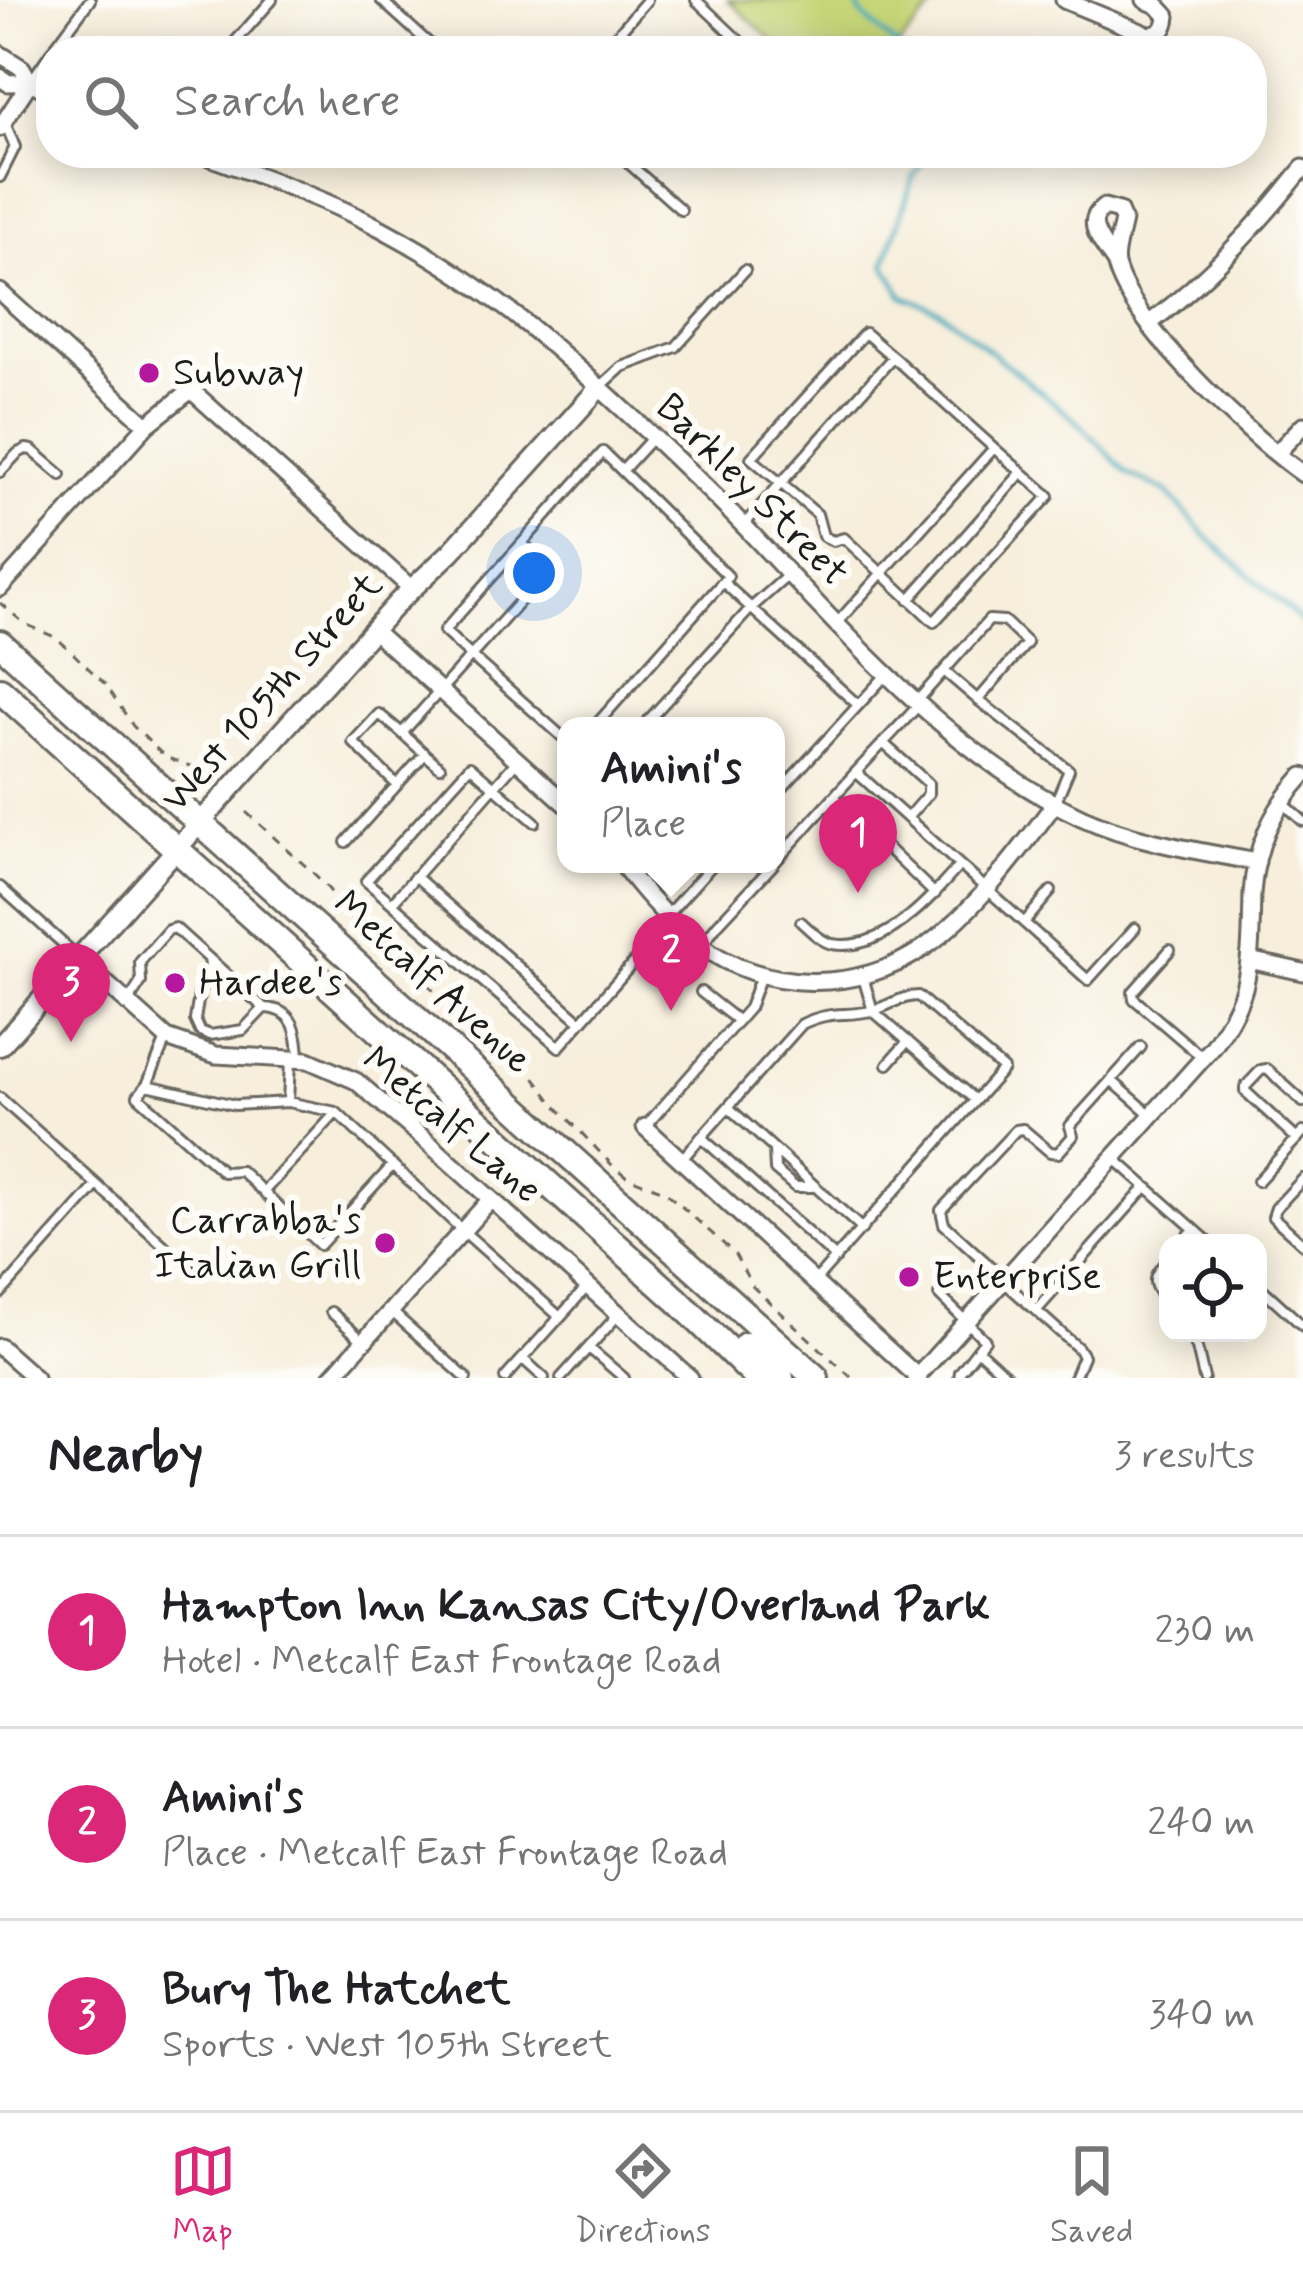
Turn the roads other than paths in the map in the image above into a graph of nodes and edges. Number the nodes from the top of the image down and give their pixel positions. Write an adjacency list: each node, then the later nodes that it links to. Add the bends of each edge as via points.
1 (90, 0): 8 (lane)
2 (272, 0): 9 (lane)
3 (381, 0): 10 (lane)
4 (647, 0): 11 (lane)
5 (696, 0): 12 (lane)
6 (1064, 0): 7 (street, via 1156,35 1167,16)
7 (1144, 0)
8 (62, 36)
9 (240, 36)
10 (421, 36)
11 (616, 36)
12 (734, 36)
13 (0, 54): 16 (street)
14 (36, 73): 16 (lane)
15 (0, 77): 16 (street)
16 (30, 82): 17 (street); 18 (street)
17 (36, 85)
18 (2, 124): 22 (lane, via 15,147)
19 (236, 168): 29 (street, Barkley Street, via 424,253 525,323)
20 (634, 168): 23 (lane)
21 (1303, 168): 27 (street, via 1223,259)
22 (0, 177)
23 (681, 210)
24 (1114, 262): 27 (street)
25 (745, 270): 29 (lane, via 676,347 622,367)
26 (0, 292): 30 (street)
27 (1150, 323): 34 (street, via 1203,388)
28 (893, 357): 33 (lane); 40 (lane); 40 (lane, via 865,333 751,458)
29 (599, 388): 32 (street, Barkley Street); 47 (street, West 105th Street)
30 (147, 424): 46 (street); 47 (street, via 191,390)
31 (1303, 424): 34 (street)
32 (653, 437): 35 (lane); 41 (street, Barkley Street)
33 (994, 448): 37 (lane); 44 (lane)
34 (1277, 453): 38 (street)
35 (622, 471): 42 (lane, via 603,452); 45 (lane, via 728,576)
36 (0, 472): 39 (lane, via 26,448)
37 (1022, 472): 48 (lane); 48 (lane, via 1049,496 934,622)
38 (1303, 474)
39 (61, 475)
40 (780, 484): 41 (lane); 44 (lane, via 817,514 823,536 844,538)
41 (743, 526): 43 (street, Barkley Street)
42 (522, 543): 53 (lane, via 544,564 539,580); 53 (lane, via 444,631)
43 (789, 575): 49 (lane); 50 (street, Barkley Street)
44 (881, 575): 48 (lane); 50 (lane)
45 (723, 582): 49 (lane); 61 (lane)
46 (0, 588)
47 (412, 589): 51 (street, West 105th Street)
48 (909, 600)
49 (751, 608): 60 (lane); 62 (lane)
50 (836, 624): 55 (street, Barkley Street)
51 (373, 630): 57 (street); 81 (street, West 105th Street)
52 (0, 643): 81 (main road, Metcalf Avenue)
53 (471, 656): 57 (lane); 63 (lane)
54 (944, 671): 58 (lane); 58 (lane, via 989,620 1004,621 1027,643); 59 (lane)
55 (886, 674): 59 (street, Barkley Street); 60 (lane)
56 (0, 690): 83 (main road, Metcalf Avenue)
57 (439, 690): 64 (lane); 67 (street)
58 (979, 700): 77 (lane, via 1069,770)
59 (919, 703): 65 (lane); 77 (street, Barkley Street)
60 (858, 705): 72 (lane)
61 (603, 717)
62 (651, 717)
63 (557, 732)
64 (402, 733): 66 (lane); 71 (lane, via 379,714 353,742)
65 (883, 743): 69 (lane); 78 (lane, via 928,782 928,794)
66 (425, 754): 68 (lane); 71 (lane)
67 (517, 761): 73 (lane); 74 (street)
68 (440, 767)
69 (856, 772): 75 (lane); 78 (lane)
70 (1303, 776): 76 (street)
71 (397, 784): 82 (lane)
72 (785, 785)
73 (494, 787): 80 (lane); 90 (lane); 95 (lane, via 470,766 366,881)
74 (557, 796)
75 (834, 797): 84 (lane); 94 (lane)
76 (1281, 801): 79 (lane); 85 (street)
77 (1054, 803): 85 (street, Barkley Street, via 1136,837); 92 (street)
78 (907, 818): 86 (lane)
79 (1303, 821)
80 (535, 822)
81 (200, 823): 83 (street, West 105th Street); 182 (main road, Metcalf Avenue)
82 (346, 842)
83 (176, 848): 102 (street, West 105th Street); 156 (main road, Metcalf Avenue)
84 (785, 852)
85 (1257, 862): 104 (street)
86 (959, 866): 92 (lane); 94 (lane)
87 (630, 873): 96 (street)
88 (706, 873): 96 (lane)
89 (766, 873): 100 (lane)
90 (415, 877): 95 (lane); 113 (lane)
91 (0, 887): 102 (lane)
92 (985, 889): 98 (lane); 107 (street, via 922,949)
93 (1051, 891): 98 (lane)
94 (935, 894): 97 (lane, via 878,937 850,944 832,944)
95 (392, 903): 113 (lane, via 559,1048)
96 (669, 918): 100 (street); 113 (lane)
97 (801, 922)
98 (1024, 923): 99 (lane, via 1088,980)
99 (1135, 928)
100 (701, 946): 106 (street)
101 (1170, 950): 118 (lane, via 1134,999)
102 (79, 958): 109 (street, Metcalf Lane); 116 (street, West 105th Street)
103 (208, 958): 109 (lane, via 168,930 140,962 141,982); 110 (lane); 110 (lane, via 195,1020 200,1031 243,1030)
104 (1249, 961): 105 (street); 118 (street, via 1233,1015)
105 (1303, 972)
106 (761, 974): 107 (street, via 808,982); 112 (lane)
107 (863, 975): 111 (lane)
108 (701, 992): 112 (lane)
109 (127, 1002): 114 (street, Metcalf Lane)
110 (264, 1008): 119 (lane, via 294,1023)
111 (873, 1011): 115 (lane); 124 (lane, via 918,996 986,1054 1003,1069); 127 (lane, via 802,1024)
112 (738, 1021): 130 (lane)
113 (581, 1022)
114 (166, 1038): 119 (street, Metcalf Lane, via 216,1055); 122 (lane)
115 (908, 1041): 120 (lane); 124 (lane)
116 (0, 1046)
117 (1141, 1047): 121 (lane)
118 (1203, 1058): 129 (street)
119 (294, 1059): 125 (lane); 141 (street, Metcalf Lane, via 356,1081)
120 (888, 1064)
121 (1112, 1080): 129 (lane); 150 (lane, via 1070,1126 1073,1136 1058,1153 1016,1130 941,1210 944,1224)
122 (147, 1084): 125 (lane, via 235,1105); 140 (lane, via 138,1096 223,1172 242,1171)
123 (0, 1098): 138 (lane)
124 (975, 1100): 142 (lane)
125 (288, 1102): 128 (lane)
126 (1303, 1102): 131 (lane, via 1267,1069 1245,1087)
127 (728, 1108): 132 (lane); 142 (lane, via 773,1149 775,1170 795,1187 815,1187)
128 (336, 1112): 135 (lane); 140 (lane)
129 (1151, 1116): 133 (street)
130 (645, 1127): 134 (street)
131 (1300, 1136): 137 (lane)
132 (701, 1137): 134 (lane); 148 (lane)
133 (1114, 1158): 139 (lane); 150 (street)
134 (680, 1161): 151 (street)
135 (392, 1166): 140 (lane, via 320,1245); 144 (lane)
136 (1303, 1180): 147 (lane, via 1273,1217)
137 (1258, 1181)
138 (97, 1185): 149 (lane); 153 (lane)
139 (1146, 1187): 143 (lane); 158 (lane)
140 (264, 1192)
141 (491, 1199): 144 (street); 152 (street, Metcalf Lane)
142 (862, 1228): 148 (lane)
143 (1194, 1229): 145 (lane); 146 (lane)
144 (462, 1230): 157 (street); 161 (lane)
145 (1190, 1234)
146 (1200, 1234)
147 (1303, 1244)
148 (836, 1258): 151 (lane)
149 (189, 1268)
150 (1004, 1280): 158 (lane); 162 (street)
151 (814, 1283): 173 (street)
152 (588, 1286): 160 (street, Metcalf Lane); 161 (lane)
153 (0, 1294)
154 (1267, 1294): 163 (lane)
155 (939, 1295): 162 (lane)
156 (676, 1299): 180 (main road, Metcalf Avenue); 181 (main road, via 707,1308)
157 (391, 1310): 164 (street); 174 (lane)
158 (1037, 1310): 184 (lane, via 1083,1356)
159 (331, 1312): 164 (lane)
160 (619, 1314): 167 (lane); 179 (street, Metcalf Lane)
161 (560, 1317): 169 (lane)
162 (967, 1321): 168 (lane, via 985,1340); 173 (street)
163 (1303, 1326)
164 (363, 1340): 171 (street)
165 (1193, 1342): 185 (lane)
166 (0, 1347): 170 (street)
167 (589, 1348): 177 (lane); 178 (lane)
168 (978, 1350): 172 (lane); 183 (lane)
169 (522, 1359): 175 (lane); 176 (lane)
170 (24, 1374)
171 (340, 1375)
172 (1004, 1376)
173 (917, 1377)
174 (466, 1378)
175 (505, 1378)
176 (544, 1378)
177 (561, 1378)
178 (623, 1378)
179 (690, 1378)
180 (757, 1378)
181 (781, 1378)
182 (816, 1378)
183 (958, 1378)
184 (1074, 1378)
185 (1204, 1378)

